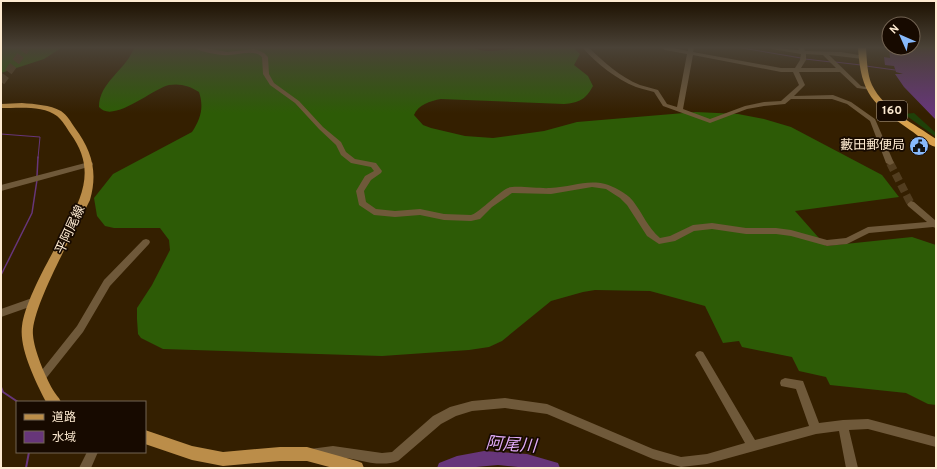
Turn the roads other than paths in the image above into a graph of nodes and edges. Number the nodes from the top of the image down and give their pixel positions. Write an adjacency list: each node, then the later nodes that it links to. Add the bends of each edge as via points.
1 (266, 70): 17 (street, via 272,84 297,102 339,144 343,154 353,161 373,165 378,171 368,178 360,191 362,204 374,212 420,212 444,217 471,218 477,217 510,190 551,191 592,184 608,187 623,196 650,234 659,240 672,239 693,228 712,226 746,231 791,232 828,243 847,241 868,230)
2 (610, 70): 11 (street, via 640,87 656,92 665,105)
3 (687, 70): 11 (street)
4 (790, 70): 7 (street)
5 (841, 70): 7 (street); 8 (street, via 859,87)
6 (865, 70): 8 (highway, 160)
7 (796, 71): 9 (street, via 802,85)
8 (870, 89): 12 (highway, 160, via 896,114)
9 (789, 97): 11 (street, via 783,103 766,103 736,109 710,121); 13 (street, via 833,97 849,103 873,120)
10 (1, 106): 14 (main road, 平阿尾線, via 47,109 60,114 82,142)
11 (680, 110)
12 (936, 144)
13 (890, 163)
14 (89, 164): 15 (street); 19 (main road, 平阿尾線, via 91,180 85,200)
15 (1, 188)
16 (912, 204): 17 (street)
17 (936, 224)
18 (146, 242): 22 (street, via 107,283 71,348)
19 (35, 301): 20 (street); 22 (main road, 平阿尾線, via 27,335)
20 (1, 313)
21 (700, 354): 29 (street)
22 (41, 378): 24 (main road, 平阿尾線)
23 (785, 383): 26 (street, via 799,384)
24 (54, 401)
25 (843, 425): 26 (street); 28 (street, via 868,424); 34 (street)
26 (816, 429): 29 (street)
27 (146, 437): 31 (main road, via 192,453 223,459)
28 (936, 442)
29 (752, 446): 31 (street, via 707,459 682,462 653,454 547,409 505,403 472,406 454,411 436,420 394,457 382,458 333,451)
30 (92, 453): 32 (street)
31 (307, 454): 33 (main road)
32 (85, 468)
33 (357, 468)
34 (852, 468)

